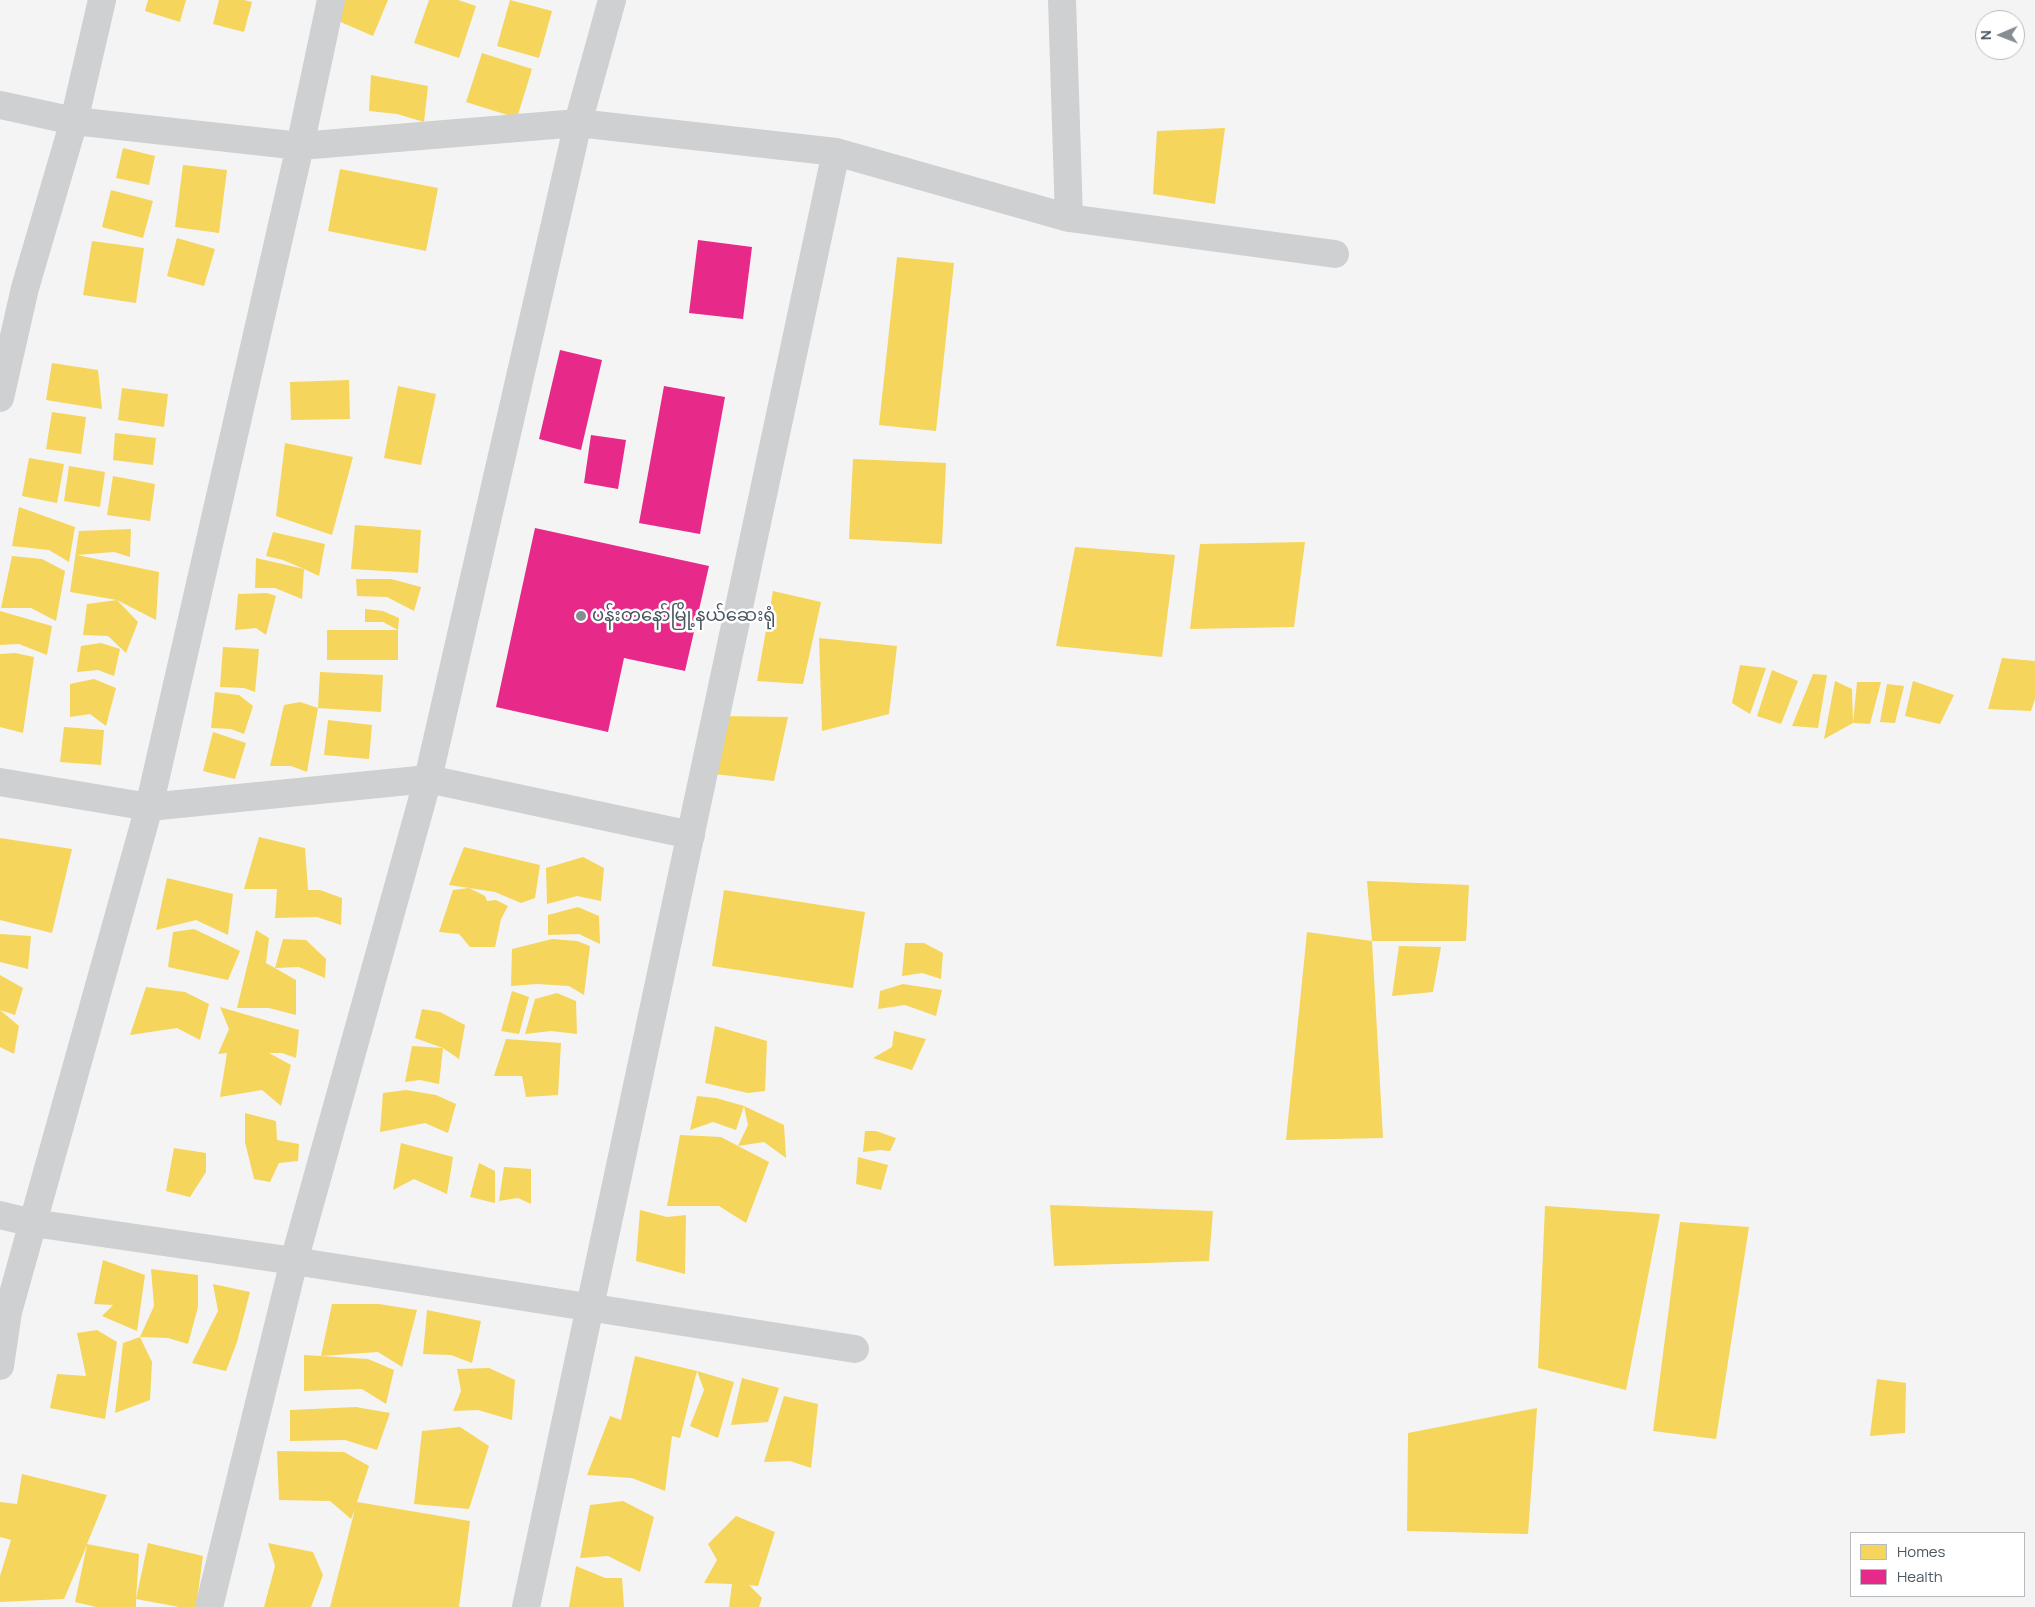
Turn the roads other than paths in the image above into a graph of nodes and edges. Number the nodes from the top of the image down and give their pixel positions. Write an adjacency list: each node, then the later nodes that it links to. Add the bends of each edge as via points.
1 (102, 0): 6 (street)
2 (330, 0): 8 (street)
3 (612, 0): 7 (street)
4 (1062, 0): 10 (street)
5 (0, 105): 6 (street)
6 (74, 122): 8 (street); 12 (street, via 25,288)
7 (578, 123): 8 (street); 9 (street); 13 (street)
8 (300, 146): 15 (street)
9 (836, 152): 10 (street); 16 (street)
10 (1070, 218): 11 (street)
11 (1335, 254)
12 (0, 398)
13 (428, 778): 15 (street); 16 (street); 19 (street)
14 (0, 782): 15 (street)
15 (149, 807): 18 (street)
16 (692, 836): 20 (street)
17 (0, 1215): 18 (street)
18 (33, 1223): 19 (street); 22 (street, via 8,1312)
19 (294, 1261): 20 (street); 23 (street)
20 (590, 1308): 21 (street); 24 (street)
21 (855, 1349)
22 (0, 1366)
23 (209, 1607)
24 (526, 1607)

